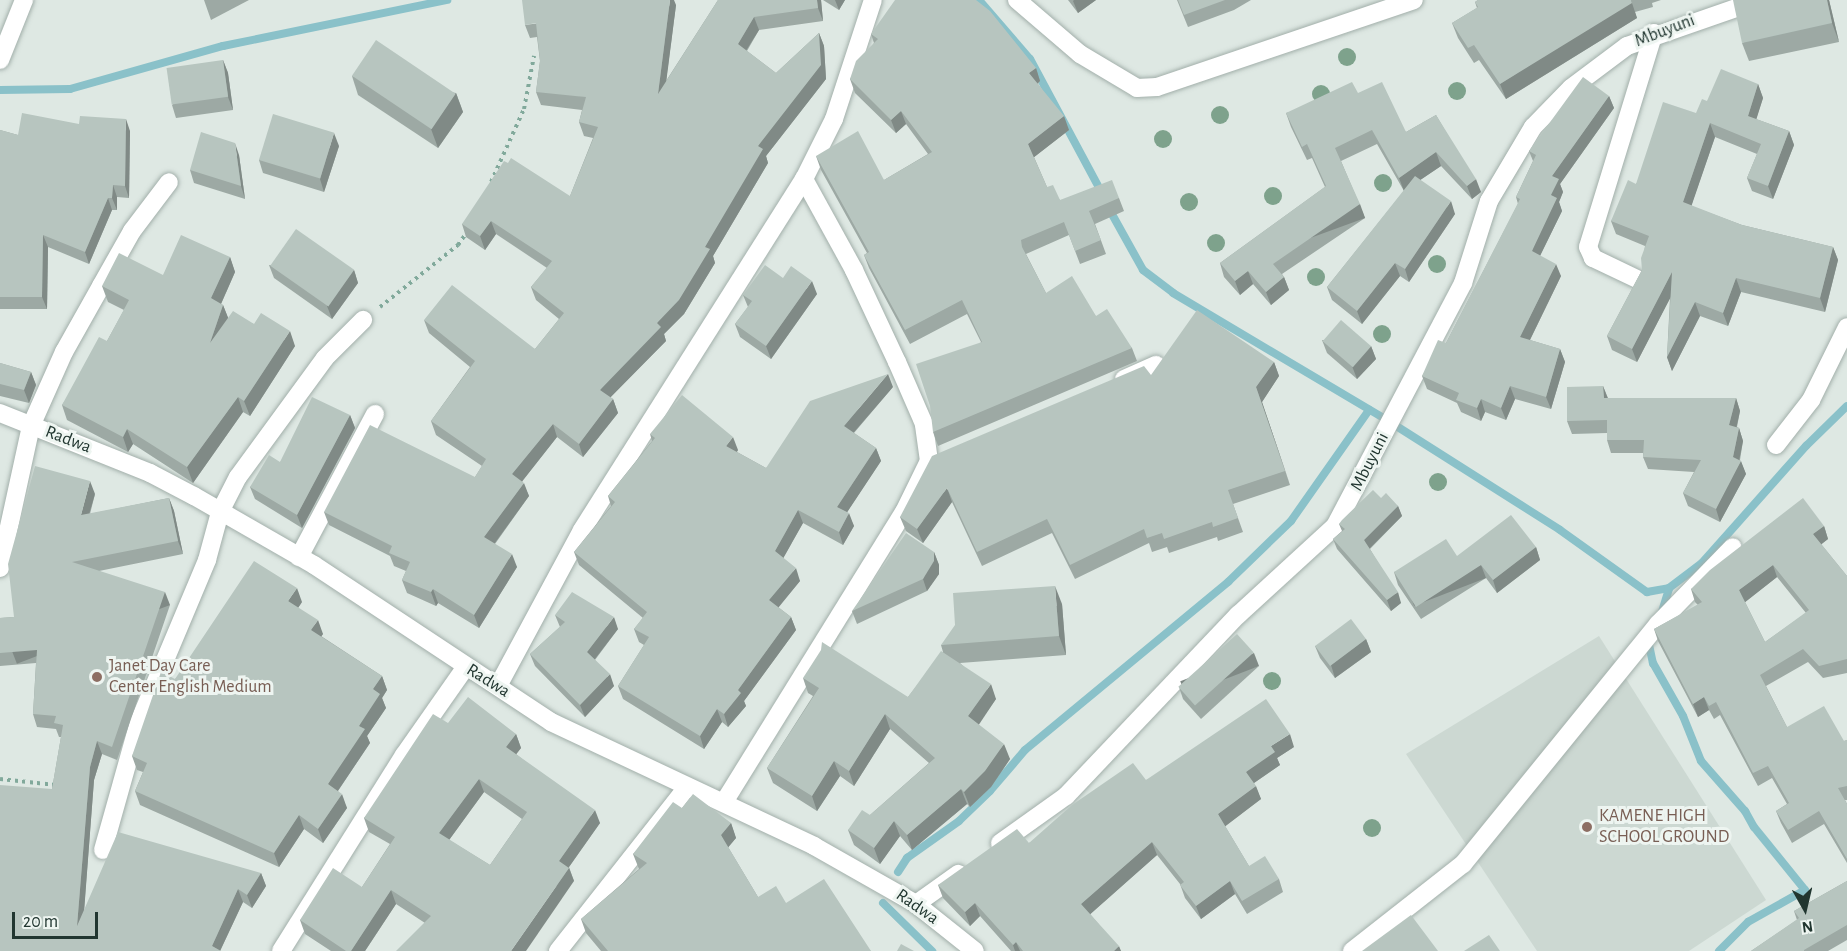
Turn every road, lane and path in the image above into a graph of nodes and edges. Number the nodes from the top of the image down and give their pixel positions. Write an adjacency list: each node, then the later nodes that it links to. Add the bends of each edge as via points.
1 (24, 0): 8 (street)
2 (873, 0): 9 (street, via 834,119)
3 (1017, 0): 4 (street, via 1080,54 1137,88 1157,87)
4 (1414, 0)
5 (1759, 0): 6 (street, Mbuyuni)
6 (1654, 33): 13 (street, via 1588,247 1593,258); 35 (street, Mbuyuni, via 1627,46 1571,88 1533,128 1489,201 1463,283 1335,526 1238,615 1066,796)
7 (534, 56): 11 (path, via 524,109)
8 (0, 60)
9 (804, 179): 23 (street, via 854,270 897,362 924,424); 29 (street, via 582,530)
10 (169, 182): 20 (street, via 121,249 64,352)
11 (488, 190)
12 (469, 228): 14 (path, via 459,245)
13 (1637, 279)
14 (363, 320): 24 (street, via 325,358 238,477)
15 (1847, 327): 21 (street, via 1811,400)
16 (1156, 365): 17 (street)
17 (1102, 389)
18 (0, 413): 20 (street, Radwa)
19 (375, 414): 26 (street)
20 (31, 426): 24 (street, Radwa, via 150,473); 27 (street)
21 (1776, 445)
22 (950, 453): 23 (street)
23 (928, 460): 33 (street, via 904,513)
24 (220, 512): 26 (street, Radwa); 34 (street, via 207,560 139,722)
25 (1733, 548): 39 (street, via 1658,624 1463,864)
26 (299, 557): 28 (street, Radwa)
27 (0, 568)
28 (465, 668): 29 (street, Radwa); 36 (street, via 404,755)
29 (498, 686): 32 (street, Radwa, via 588,742)
30 (0, 779): 31 (path)
31 (58, 785)
32 (687, 787): 33 (street, Radwa); 37 (street)
33 (724, 802): 35 (street, Radwa, via 814,846)
34 (103, 850)
35 (916, 904): 38 (street, Radwa)
36 (281, 951)
37 (558, 951)
38 (975, 951)
39 (1352, 951)

